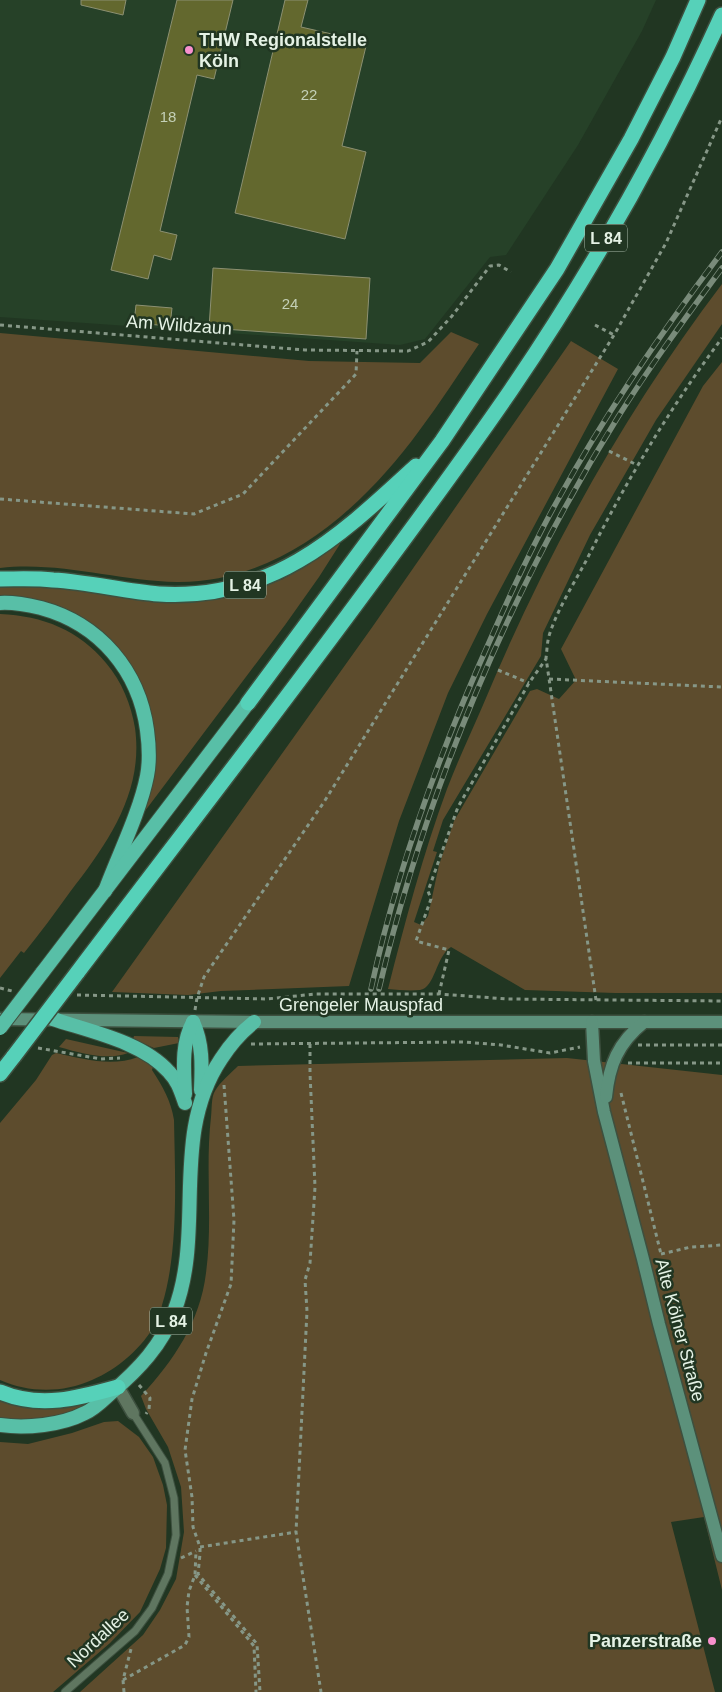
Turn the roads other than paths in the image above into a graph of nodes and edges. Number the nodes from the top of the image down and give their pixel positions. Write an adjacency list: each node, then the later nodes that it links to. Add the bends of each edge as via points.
1 (698, 0): 5 (highway, L 84, via 631,139 557,269)
2 (722, 15): 4 (highway, L 84)
3 (722, 35): 4 (highway)
4 (690, 83): 18 (highway, L 84, bridge, via 659,145 578,287 512,388 336,632)
5 (442, 442): 6 (highway, L 84, via 323,547 271,576 246,584 188,594 168,594 54,580); 8 (highway, L 84)
6 (0, 579)
7 (0, 603): 9 (highway, L 84, via 36,607 81,624 119,659 133,682 144,714 149,748 147,776)
8 (248, 703): 9 (highway, L 84)
9 (105, 891): 17 (highway, L 84, bridge)
10 (0, 1019): 11 (main road, Grengeler Mauspfad)
11 (53, 1019): 12 (main road, Grengeler Mauspfad); 20 (highway, L 84, via 124,1043 154,1059 176,1080)
12 (193, 1022): 13 (main road, Grengeler Mauspfad); 19 (highway, L 84, via 202,1054); 20 (highway, L 84, via 185,1047)
13 (254, 1022): 14 (main road, Grengeler Mauspfad); 19 (highway, L 84, via 238,1035 222,1057)
14 (592, 1022): 15 (main road, Grengeler Mauspfad); 21 (main road, Alte Kölner Straße)
15 (644, 1022): 16 (main road, Grengeler Mauspfad); 21 (main road, Alte Kölner Straße, via 629,1035 613,1060)
16 (722, 1022)
17 (0, 1028)
18 (0, 1074)
19 (200, 1101): 22 (highway, L 84)
20 (185, 1103): 22 (highway, L 84)
21 (604, 1112): 27 (main road, Alte Kölner Straße)
22 (192, 1139): 23 (highway, L 84, via 187,1238 182,1285 175,1311 160,1341)
23 (118, 1387): 24 (highway, L 84, via 50,1401 17,1398); 25 (street, Nordallee); 26 (highway, L 84, via 86,1413 30,1426)
24 (0, 1392)
25 (136, 1418): 28 (lane, Nordallee, via 165,1462 174,1498 176,1535 168,1574 152,1608 135,1631)
26 (0, 1425)
27 (722, 1556)
28 (65, 1692)

